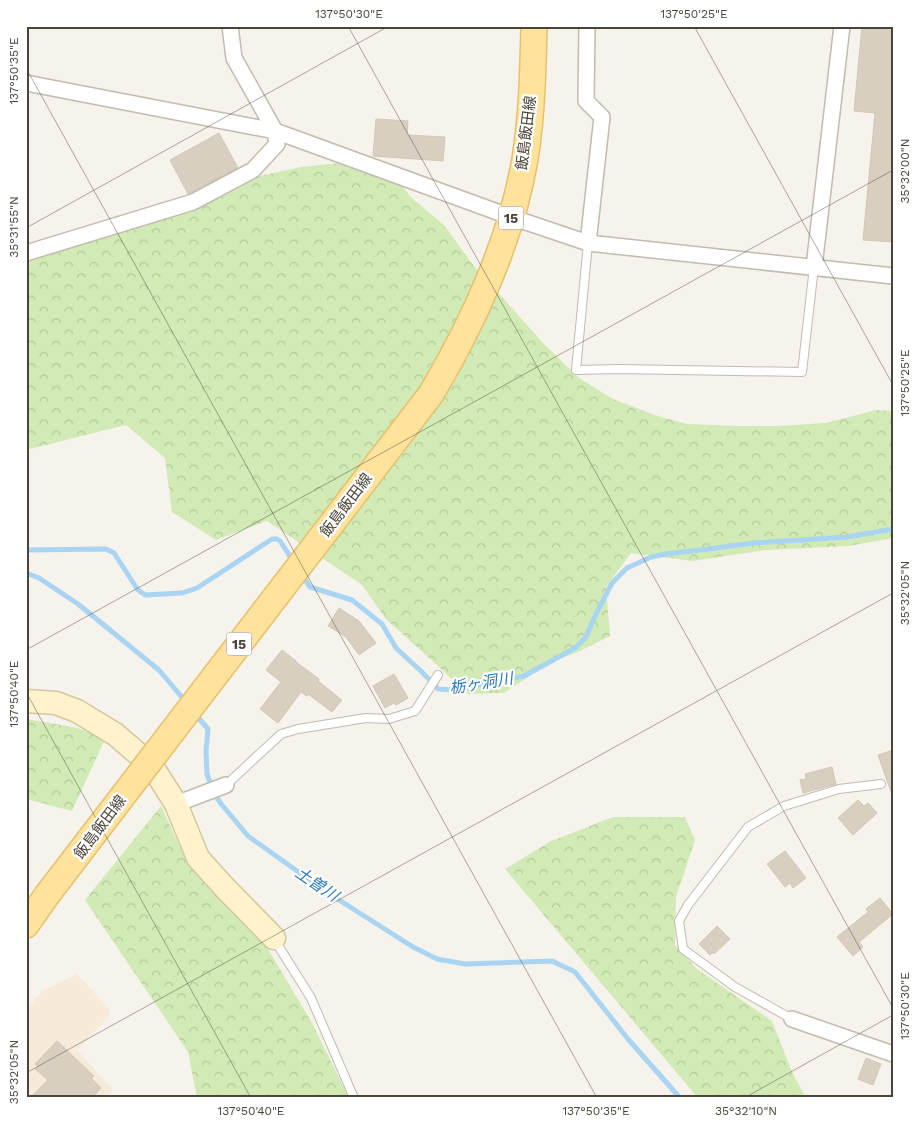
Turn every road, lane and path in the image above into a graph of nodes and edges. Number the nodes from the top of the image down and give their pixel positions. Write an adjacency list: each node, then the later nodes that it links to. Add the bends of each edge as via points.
1 (230, 26): 6 (street, via 234,58)
2 (534, 26): 7 (main road, 飯島飯田線 / 15, via 525,159)
3 (587, 26): 8 (street, via 586,101 602,117)
4 (842, 26): 10 (street)
5 (26, 83): 6 (street)
6 (275, 131): 7 (street); 9 (street, via 277,144 253,170 193,202)
7 (512, 217): 8 (street); 17 (main road, 飯島飯田線 / 15, bridge, via 474,314 431,394)
8 (588, 243): 10 (street); 10 (lane, via 576,370 802,372)
9 (26, 253)
10 (814, 267): 11 (street)
11 (893, 276)
12 (438, 675): 15 (lane, via 415,711 389,718 366,718 281,734)
13 (26, 701): 16 (street, via 56,704 76,711 114,734 152,766)
14 (881, 784): 19 (lane, via 839,789 784,806 748,827 688,905 679,922 683,949 735,987)
15 (226, 785): 16 (street)
16 (176, 804): 18 (street, via 198,858)
17 (26, 925)
18 (274, 938): 21 (lane, via 311,998)
19 (792, 1019): 20 (street)
20 (893, 1054)
21 (354, 1098)

